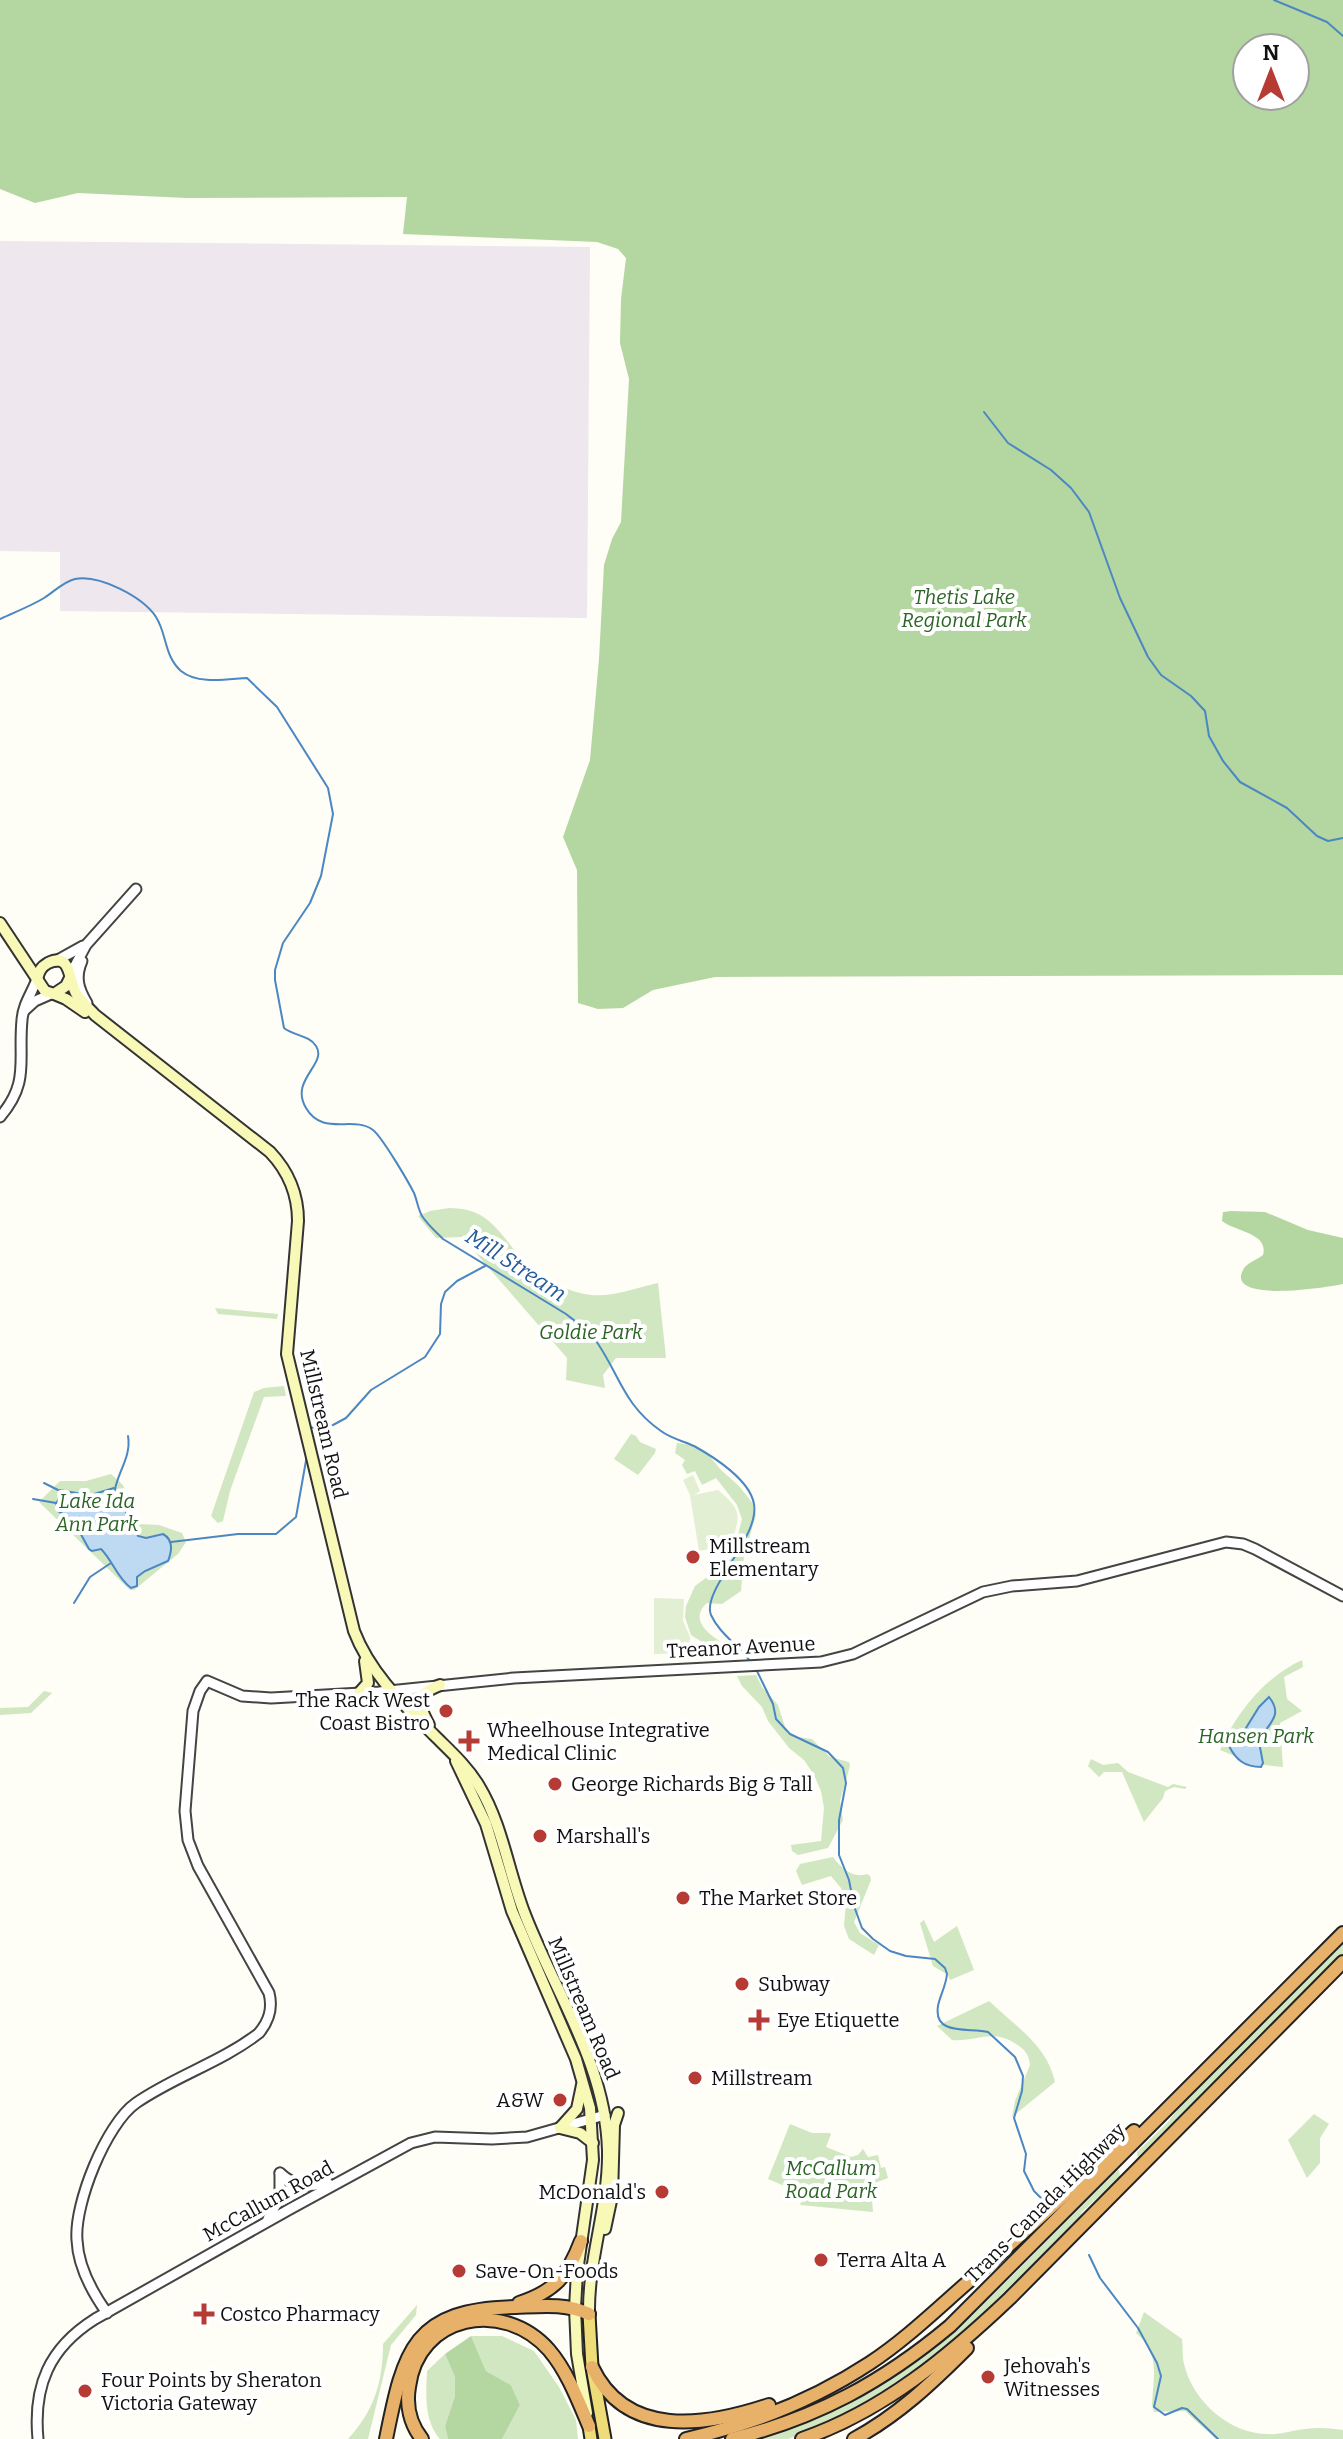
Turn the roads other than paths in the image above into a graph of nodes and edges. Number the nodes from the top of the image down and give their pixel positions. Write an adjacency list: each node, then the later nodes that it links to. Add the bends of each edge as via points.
1 (136, 889): 3 (street)
2 (0, 923): 4 (main road)
3 (89, 941): 5 (street); 6 (street); 10 (street, via 77,978)
4 (19, 950): 5 (main road); 7 (main road)
5 (54, 961): 6 (main road, via 67,965); 7 (main road)
6 (71, 975): 8 (main road); 10 (main road, Millstream Road, via 75,993)
7 (37, 979): 8 (main road); 9 (street)
8 (53, 994): 9 (street); 10 (main road, Millstream Road)
9 (24, 1011): 11 (street, via 22,1074)
10 (93, 1012): 13 (main road, Millstream Road, via 270,1152 293,1185 298,1221 289,1366)
11 (0, 1117)
12 (1343, 1596): 14 (street, Treanor Avenue, via 1255,1549 1220,1543 1077,1581 983,1592 853,1654 821,1662)
13 (363, 1655): 15 (main road, Millstream Road); 16 (main road, via 369,1674)
14 (440, 1685): 15 (street, Treanor Avenue); 17 (main road, via 423,1692 420,1699)
15 (391, 1690): 16 (street, Treanor Avenue); 17 (main road, Millstream Road)
16 (359, 1693): 35 (street, Treanor Avenue, via 251,1697 207,1681 200,1691 193,1711 185,1811 188,1840 269,1993 271,2008 253,2038 138,2101 107,2136 76,2230 84,2270)
17 (436, 1737): 18 (main road, Millstream Road)
18 (451, 1752): 22 (main road, Millstream Road, via 486,1824 512,1911); 24 (main road, Millstream Road, via 469,1770 489,1806 524,1914 594,2071)
19 (1343, 1933): 21 (highway, Trans-Canada Highway)
20 (1343, 1962): 32 (highway, Trans-Canada Highway)
21 (1229, 2047): 37 (highway); 45 (highway, Trans-Canada Highway, via 920,2351 845,2398)
22 (583, 2080): 25 (main road, Millstream Road); 26 (main road, via 577,2109)
23 (618, 2113): 31 (main road, via 612,2196)
24 (605, 2115): 25 (street, McCallum Road); 31 (main road, Millstream Road, via 606,2182)
25 (592, 2119): 26 (street, McCallum Road); 27 (main road, Millstream Road)
26 (560, 2128): 27 (main road); 28 (street, McCallum Road, via 515,2139 421,2140)
27 (593, 2143): 30 (main road, Millstream Road)
28 (339, 2181): 29 (street, McCallum Road); 29 (street, via 306,2186 280,2173 280,2197)
29 (265, 2223): 35 (street, McCallum Road)
30 (581, 2241): 33 (highway, via 572,2266 557,2283 539,2296); 34 (main road, Millstream Road)
31 (590, 2272): 36 (main road, Millstream Road)
32 (1010, 2298): 46 (highway, Trans-Canada Highway, via 930,2369 861,2412); 47 (highway, via 915,2398)
33 (502, 2307): 34 (highway); 41 (highway, via 458,2313 425,2332 403,2364)
34 (575, 2308): 36 (highway); 39 (main road, Millstream Road)
35 (107, 2313): 40 (street, McCallum Road, via 76,2332 49,2365 38,2401)
36 (589, 2314): 38 (main road, Millstream Road)
37 (897, 2342): 38 (highway, via 792,2398 700,2422 670,2423 633,2411 607,2393); 44 (highway, via 871,2363 787,2407)
38 (592, 2367): 43 (main road, Millstream Road)
39 (590, 2432): 42 (highway, via 574,2390 548,2349 524,2330 497,2320 471,2320 452,2325 433,2339 411,2373 410,2417)
40 (38, 2439)
41 (386, 2439)
42 (422, 2439)
43 (605, 2439)
44 (686, 2439)
45 (732, 2439)
46 (802, 2439)
47 (854, 2439)

